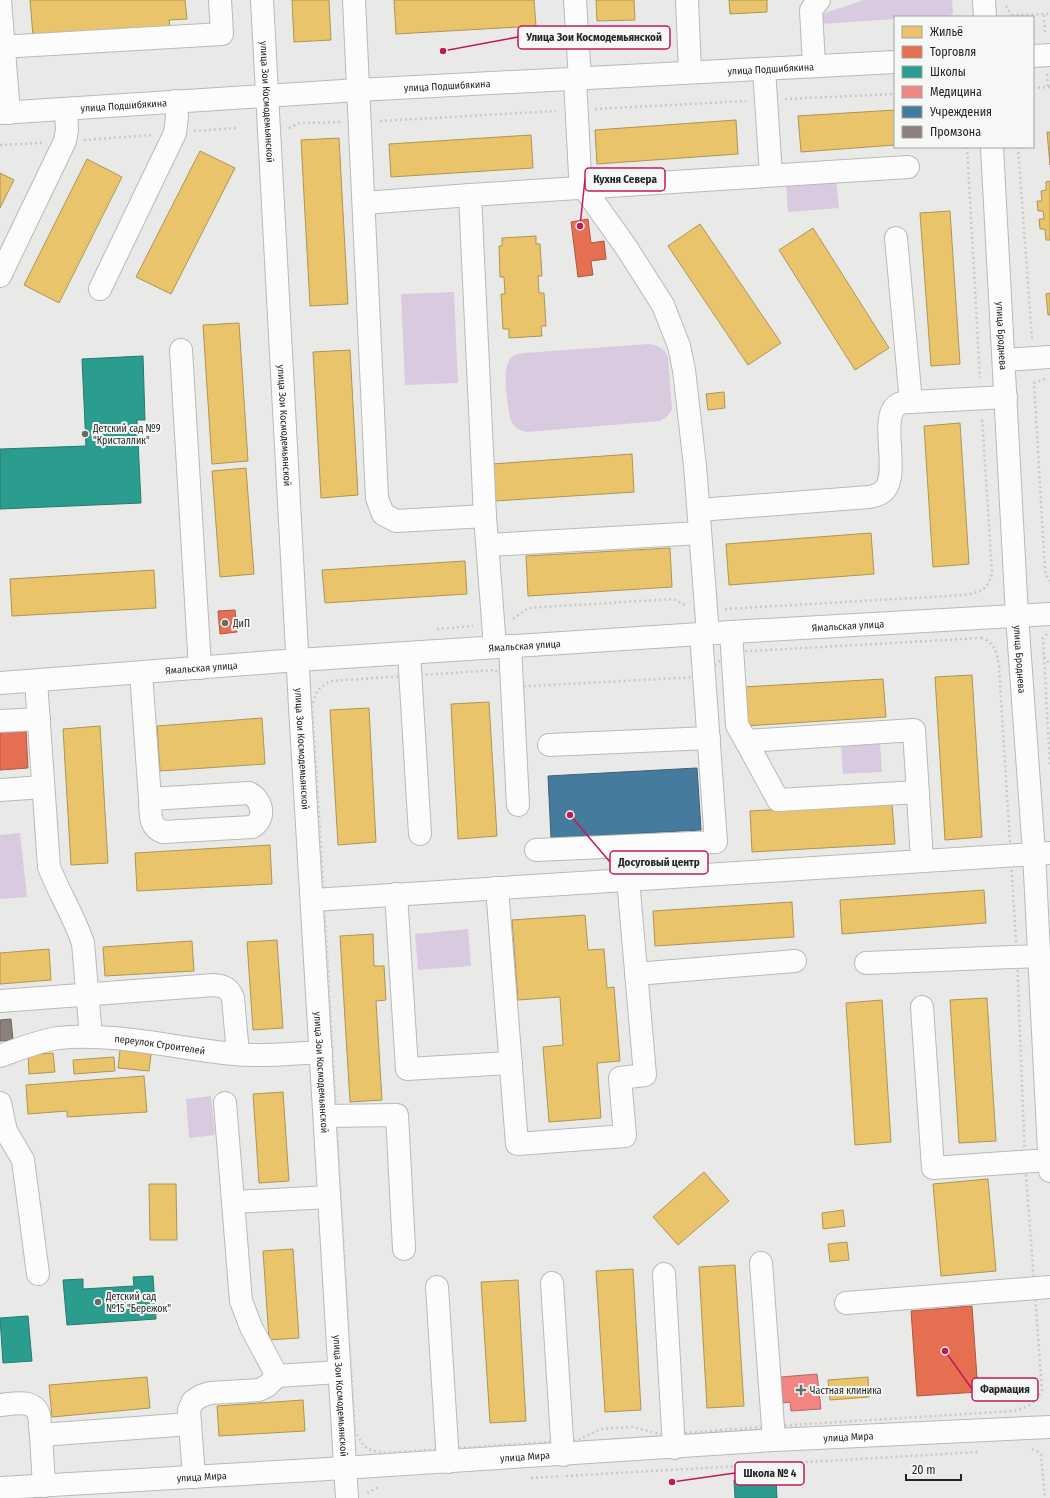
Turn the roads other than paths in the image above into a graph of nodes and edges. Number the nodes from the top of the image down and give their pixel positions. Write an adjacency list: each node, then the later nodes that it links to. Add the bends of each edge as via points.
1 (0, 0): 10 (street)
2 (220, 0): 10 (street, via 222,34)
3 (262, 0): 19 (street, улица Зои Космодемьянской)
4 (354, 0): 18 (street)
5 (575, 0): 17 (street)
6 (687, 0): 16 (street)
7 (984, 0): 9 (street)
8 (813, 3): 14 (street)
9 (985, 16)
10 (2, 47): 22 (street)
11 (1034, 56): 12 (street)
12 (1050, 56)
13 (894, 62): 14 (street, улица Подшибякина)
14 (814, 65): 15 (street, улица Подшибякина)
15 (764, 69): 16 (street, улица Подшибякина); 25 (street)
16 (690, 72): 17 (street, улица Подшибякина)
17 (578, 79): 18 (street, улица Подшибякина); 26 (street, via 576,110 580,176)
18 (358, 90): 19 (street, улица Подшибякина); 28 (street)
19 (267, 96): 20 (street, улица Подшибякина); 47 (street, улица Зои Космодемьянской)
20 (176, 101): 21 (street, улица Подшибякина); 31 (street, via 175,133)
21 (66, 109): 22 (street, улица Подшибякина); 30 (street, via 65,141)
22 (4, 113)
23 (992, 148): 34 (street, улица Броднева)
24 (908, 166): 25 (street)
25 (771, 175): 26 (street)
26 (584, 188): 27 (street); 37 (street, via 663,305 672,326 684,370)
27 (470, 195): 28 (street); 38 (street)
28 (364, 203): 38 (street, via 377,498 383,514 396,521)
29 (896, 238): 36 (street)
30 (0, 276)
31 (100, 289)
32 (1044, 349): 34 (street)
33 (181, 350): 48 (street)
34 (1004, 360): 35 (street, улица Броднева)
35 (1006, 397): 36 (street); 42 (street, улица Броднева)
36 (911, 402): 37 (street, via 898,404 892,412 889,424 890,474 888,486 881,493 869,497)
37 (699, 510): 39 (street)
38 (485, 516): 40 (street)
39 (700, 533): 40 (street); 43 (street, via 706,610)
40 (488, 545): 45 (street, via 494,624)
41 (1050, 614): 42 (street, Ямальская улица)
42 (1017, 616): 44 (street, Ямальская улица); 64 (street, улица Броднева)
43 (705, 634): 44 (street, Ямальская улица); 45 (street, Ямальская улица); 54 (street, via 704,673)
44 (732, 642): 55 (street, via 737,725)
45 (503, 647): 46 (street, Ямальская улица); 61 (street, via 512,687)
46 (409, 653): 47 (street, Ямальская улица); 62 (street)
47 (298, 660): 48 (street, Ямальская улица); 69 (street, улица Зои Космодемьянской)
48 (200, 668): 49 (street, Ямальская улица)
49 (141, 673): 50 (street, Ямальская улица); 60 (street)
50 (36, 681): 51 (street, Ямальская улица); 52 (street)
51 (0, 683)
52 (39, 719): 53 (street); 57 (street)
53 (0, 721)
54 (709, 738): 56 (street); 63 (street, via 716,842)
55 (746, 741): 59 (street, via 778,800); 59 (street, via 914,730)
56 (550, 745)
57 (43, 787): 58 (street); 74 (street, via 49,867 83,943)
58 (0, 790)
59 (918, 792): 65 (street)
60 (150, 799)
61 (518, 805)
62 (420, 834)
63 (536, 850)
64 (1042, 853): 65 (street); 70 (street, улица Броднева)
65 (922, 860): 66 (street)
66 (628, 879): 67 (street); 73 (street)
67 (498, 888): 68 (street); 81 (street)
68 (396, 894): 69 (street); 81 (street, via 407,1069)
69 (319, 899): 78 (street, улица Зои Космодемьянской)
70 (1039, 956): 72 (street); 85 (street, улица Броднева)
71 (795, 961): 73 (street)
72 (866, 963)
73 (636, 974): 81 (street, via 645,1075 620,1078 624,1136 517,1144)
74 (88, 994): 75 (street); 77 (street); 79 (street, via 223,986 229,990 233,998)
75 (0, 1001)
76 (922, 1007): 86 (street, via 933,1168 1025,1161)
77 (91, 1037): 79 (street, переулок Строителей); 80 (street, переулок Строителей, via 58,1038)
78 (321, 1052): 79 (street, переулок Строителей); 84 (street, улица Зои Космодемьянской)
79 (238, 1054)
80 (0, 1056)
81 (511, 1063)
82 (0, 1103): 91 (street, via 6,1131 23,1160)
83 (225, 1103): 88 (street)
84 (330, 1116): 87 (street, улица Зои Космодемьянской); 89 (street, via 397,1114)
85 (1049, 1122): 86 (street, улица Броднева)
86 (1050, 1166)
87 (330, 1197): 88 (street); 97 (street, улица Зои Космодемьянской)
88 (234, 1202): 98 (street, via 241,1301 251,1327)
89 (404, 1249)
90 (761, 1263): 102 (street)
91 (38, 1274)
92 (664, 1274): 104 (street)
93 (552, 1283): 105 (street)
94 (437, 1287): 106 (street)
95 (1042, 1287): 96 (street)
96 (846, 1303)
97 (339, 1372): 98 (street); 107 (street, улица Зои Космодемьянской)
98 (277, 1376): 100 (street, via 259,1390 210,1393 201,1396 193,1401 189,1410)
99 (0, 1405): 103 (street, via 26,1403 35,1407 39,1415)
100 (190, 1424): 103 (street); 108 (street)
101 (1050, 1427): 102 (street, улица Мира)
102 (774, 1433): 104 (street, улица Мира)
103 (41, 1435): 109 (street)
104 (673, 1441): 105 (street, улица Мира)
105 (563, 1448): 106 (street, улица Мира)
106 (447, 1455): 107 (street, улица Мира)
107 (345, 1468): 108 (street, улица Мира); 112 (street, улица Зои Космодемьянской)
108 (194, 1477): 111 (street, улица Мира)
109 (44, 1486): 110 (street, улица Мира); 111 (street, улица Мира)
110 (0, 1488)
111 (80, 1491)
112 (355, 1498)

